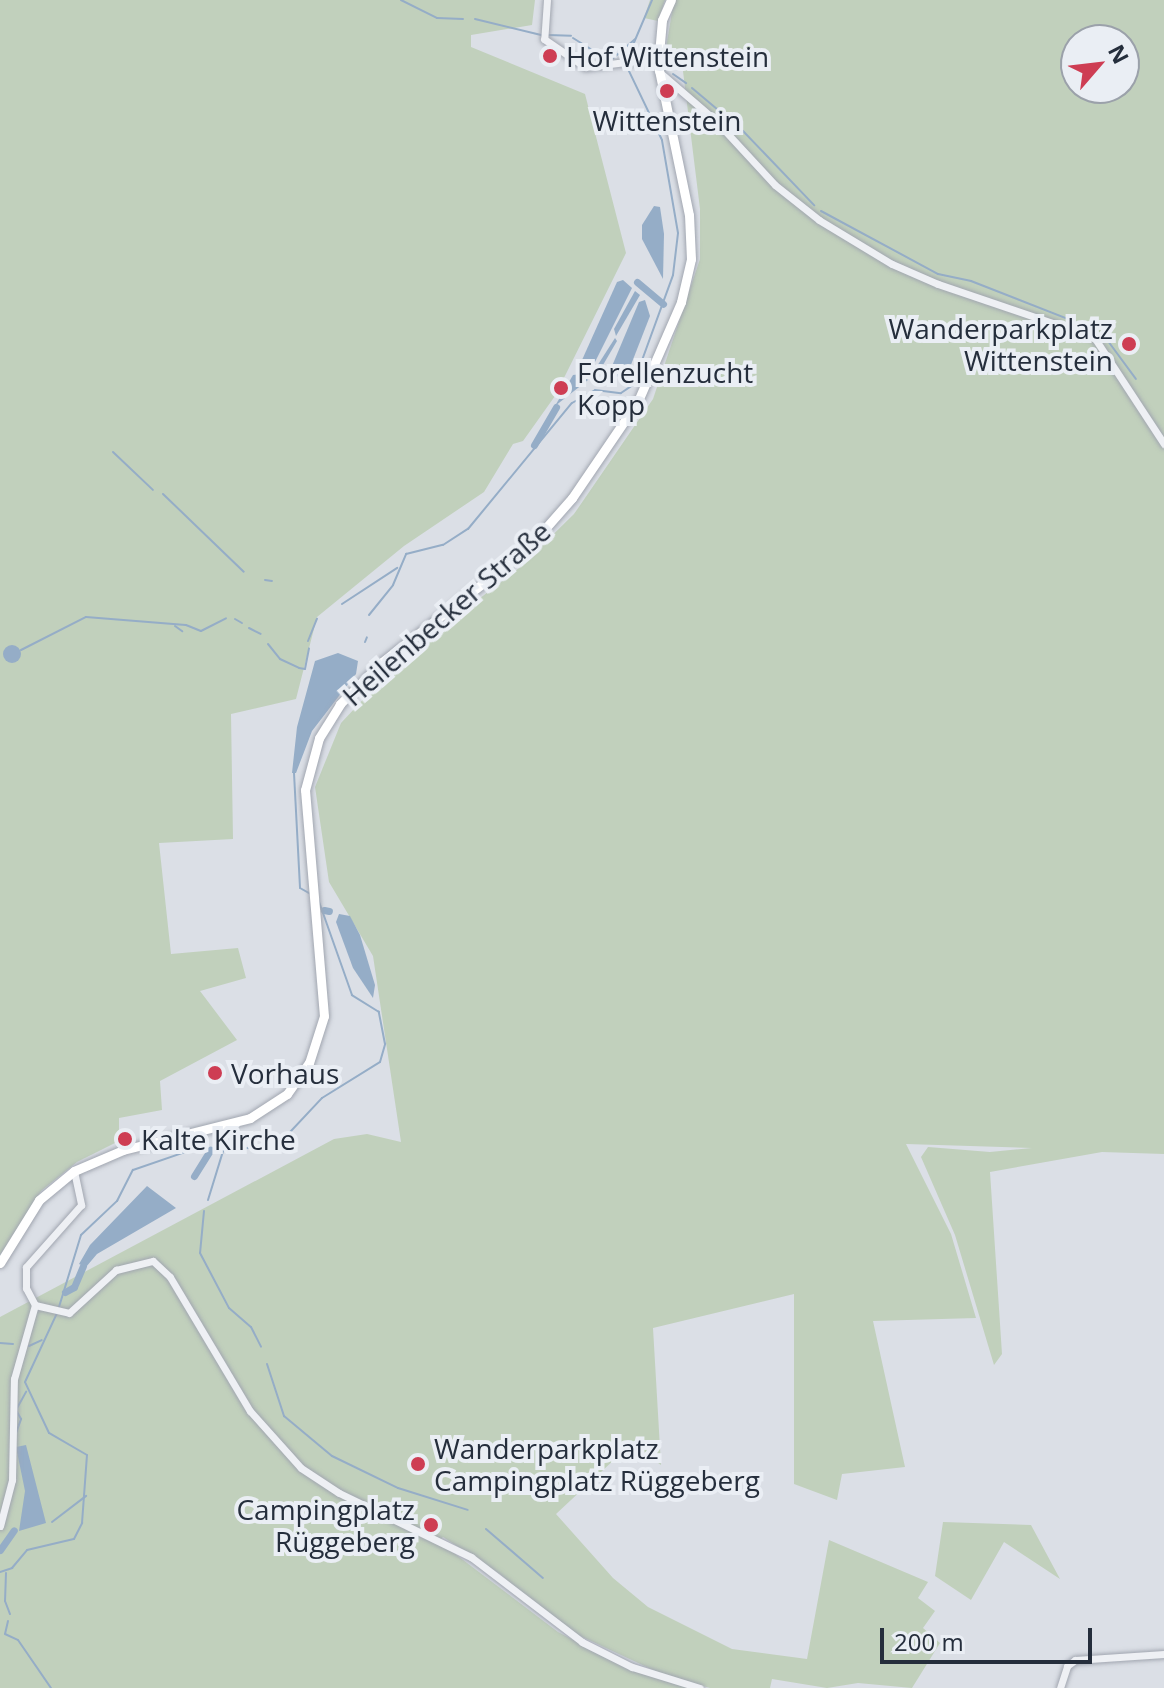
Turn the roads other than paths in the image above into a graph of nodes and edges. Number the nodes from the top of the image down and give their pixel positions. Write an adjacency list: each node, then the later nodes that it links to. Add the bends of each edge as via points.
1 (547, 0): 3 (street, via 544,39 585,67)
2 (671, 0): 3 (main road, Heilenbecker Straße)
3 (658, 58): 4 (main road, Heilenbecker Straße)
4 (658, 71): 5 (street, via 723,127 775,185 819,220 892,264 938,284 1094,337); 6 (main road, Heilenbecker Straße, via 684,173 691,239 688,278 665,346 630,413 549,526 382,662 332,715 307,775 323,1025 315,1052 294,1086 240,1122 123,1150)
5 (1164, 444)
6 (74, 1171): 7 (main road, Heilenbecker Straße, via 39,1200); 8 (street, via 81,1205 26,1267 26,1288)
7 (0, 1263)
8 (35, 1305): 9 (street, via 14,1379 12,1480); 11 (street, via 62,1314 116,1270 153,1261 170,1277 250,1411 301,1468 339,1493 471,1557 582,1642 632,1667)
9 (0, 1526)
10 (1164, 1654): 12 (street, via 1075,1660 1067,1666)
11 (700, 1688)
12 (1060, 1688)

